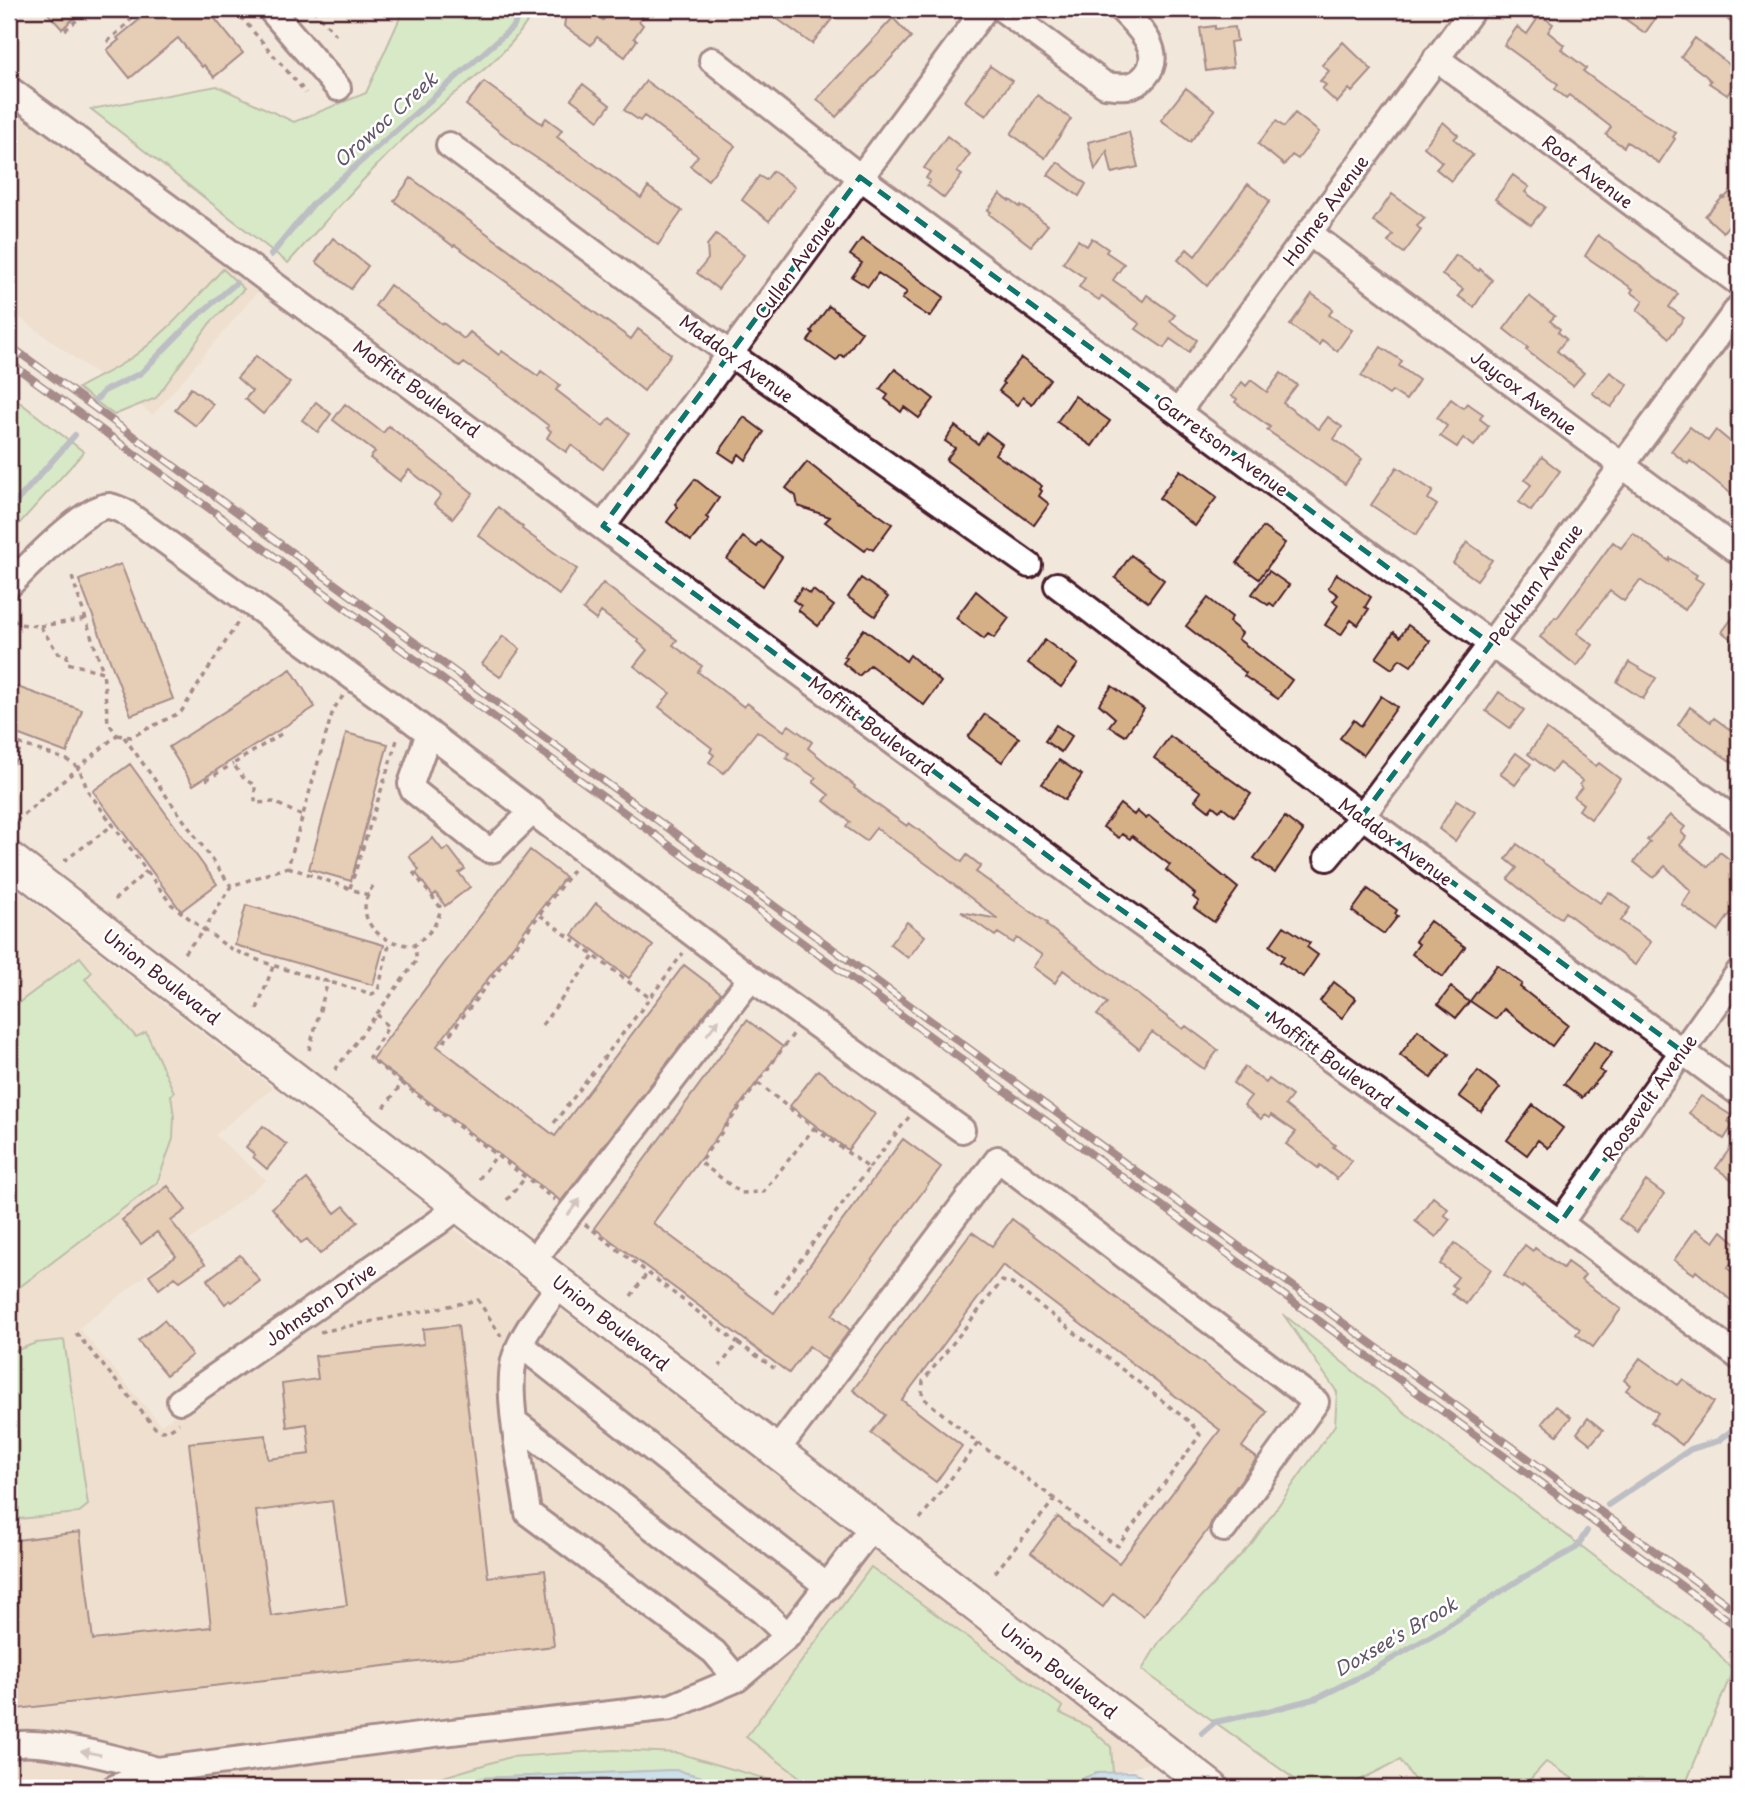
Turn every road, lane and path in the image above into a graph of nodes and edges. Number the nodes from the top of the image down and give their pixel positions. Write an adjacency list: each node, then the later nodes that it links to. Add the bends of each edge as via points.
1 (90, 9): 10 (path)
2 (139, 9): 12 (path)
3 (234, 9): 17 (path)
4 (270, 9): 15 (street)
5 (313, 9): 11 (path)
6 (985, 9): 19 (street, Cullen Avenue)
7 (1002, 9): 8 (street, via 1105,85 1125,88 1141,82 1154,58 1148,42)
8 (1121, 9)
9 (1473, 9): 13 (street, Holmes Avenue)
10 (65, 30)
11 (337, 36)
12 (107, 42)
13 (1436, 58): 20 (street, Holmes Avenue); 21 (street, Root Avenue)
14 (712, 60): 19 (street, Garretson Avenue)
15 (338, 88)
16 (9, 89): 26 (street, Moffitt Boulevard)
17 (306, 93)
18 (449, 145): 23 (street, Maddox Avenue)
19 (860, 177): 23 (street, Cullen Avenue); 24 (street, Garretson Avenue)
20 (1309, 233): 24 (street, Holmes Avenue); 25 (street, Jaycox Avenue)
21 (1739, 283)
22 (1739, 307): 25 (street, Peckham Avenue)
23 (730, 354): 26 (street, Cullen Avenue); 28 (street, Maddox Avenue)
24 (1178, 412): 36 (street, Garretson Avenue)
25 (1623, 465): 27 (street, Jaycox Avenue); 36 (street, Peckham Avenue)
26 (603, 526): 103 (street, Moffitt Boulevard, via 1095,891)
27 (1739, 552)
28 (1029, 565)
29 (72, 577): 34 (path)
30 (9, 585): 32 (street, via 69,528 109,506 141,522)
31 (1057, 585): 52 (street, Maddox Avenue)
32 (249, 603): 38 (street); 43 (path, via 181,712 131,737)
33 (9, 610): 35 (path, via 17,624)
34 (87, 619): 35 (path); 37 (path)
35 (40, 626): 37 (path, via 58,653 68,655 67,663)
36 (1491, 643): 52 (street, Peckham Avenue); 54 (street, Garretson Avenue)
37 (103, 671): 42 (path, via 108,722)
38 (354, 678): 39 (street); 51 (path, via 333,710)
39 (405, 715): 40 (street); 65 (path)
40 (429, 733): 50 (street); 50 (street, via 411,784 413,790 484,847 494,849)
41 (281, 734): 46 (path)
42 (117, 735): 43 (path); 47 (path)
43 (123, 736): 63 (path)
44 (9, 740): 45 (path)
45 (22, 745): 47 (path); 48 (path)
46 (233, 764): 49 (path); 51 (path, via 255,785 255,803 274,802)
47 (79, 768): 53 (path); 55 (path, via 88,791)
48 (9, 774)
49 (206, 780)
50 (533, 811): 56 (street)
51 (302, 816): 60 (path)
52 (1362, 816): 58 (street, Peckham Avenue); 86 (street, Maddox Avenue)
53 (15, 822)
54 (1739, 823)
55 (113, 825): 59 (path); 61 (path)
56 (586, 852): 68 (path); 70 (street)
57 (9, 858): 101 (main road, Union Boulevard)
58 (1327, 858)
59 (64, 861)
60 (288, 867): 63 (path); 65 (path)
61 (147, 872): 67 (path); 69 (path, via 171,904)
62 (413, 872): 72 (path, via 441,908 427,936)
63 (231, 886): 69 (path)
64 (373, 886): 66 (path)
65 (350, 888): 66 (path)
66 (368, 895): 71 (path, via 370,924)
67 (114, 900)
68 (540, 915): 74 (path); 84 (path)
69 (204, 930): 73 (path); 75 (path, via 228,947)
70 (696, 935): 77 (street); 79 (path)
71 (390, 942): 72 (path); 78 (path, via 372,995)
72 (414, 945): 81 (path, via 416,960)
73 (184, 953)
74 (594, 956): 79 (path); 83 (path)
75 (274, 964): 78 (path); 80 (path)
76 (1739, 972): 86 (street, Roosevelt Avenue)
77 (751, 978): 82 (street); 102 (street, one-way to 77)
78 (328, 981): 85 (path)
79 (650, 998): 93 (path)
80 (257, 1009)
81 (377, 1014): 87 (path); 88 (path, via 388,1027 369,1057)
82 (804, 1017): 89 (path); 91 (street)
83 (542, 1025)
84 (444, 1042)
85 (309, 1050)
86 (1682, 1051): 90 (street, Maddox Avenue); 103 (street, Roosevelt Avenue)
87 (335, 1070)
88 (402, 1083): 92 (path); 96 (path)
89 (758, 1083): 94 (path); 94 (path, via 700,1162 741,1193 763,1192)
90 (1739, 1093)
91 (922, 1100): 95 (street); 97 (path)
92 (384, 1108)
93 (554, 1123)
94 (814, 1128): 97 (path)
95 (962, 1130)
96 (497, 1155): 98 (path); 99 (path)
97 (869, 1168): 107 (path)
98 (526, 1177): 100 (path); 102 (path)
99 (479, 1179)
100 (507, 1200)
101 (460, 1205): 104 (main road, Union Boulevard); 114 (street, Johnston Drive)
102 (570, 1212): 104 (street); 105 (path)
103 (1560, 1223): 111 (street, Moffitt Boulevard)
104 (533, 1261): 106 (main road, Union Boulevard)
105 (648, 1272): 108 (path); 109 (path)
106 (561, 1283): 110 (street); 117 (main road, Union Boulevard)
107 (775, 1294)
108 (631, 1296)
109 (738, 1343): 112 (path); 113 (path)
110 (521, 1345): 115 (street, via 514,1358); 123 (street)
111 (1739, 1357)
112 (720, 1366)
113 (774, 1368)
114 (180, 1401)
115 (515, 1422): 124 (street); 125 (street, via 528,1513 714,1652)
116 (978, 1443): 118 (path); 118 (path, via 922,1397 923,1381 1002,1281 1012,1284 1191,1423 1200,1435 1118,1546); 119 (path)
117 (777, 1450): 120 (main road, Union Boulevard); 121 (street, via 998,1159 1316,1402)
118 (1055, 1499): 122 (path)
119 (920, 1519)
120 (874, 1525): 123 (street); 129 (main road, Union Boulevard)
121 (1224, 1528)
122 (993, 1575)
123 (828, 1587): 124 (street)
124 (788, 1636): 125 (street)
125 (737, 1679): 127 (street, via 671,1707)
126 (9, 1746): 127 (street, one-way to 126, via 43,1745)
127 (157, 1770): 128 (street)
128 (114, 1788)
129 (1212, 1788)

